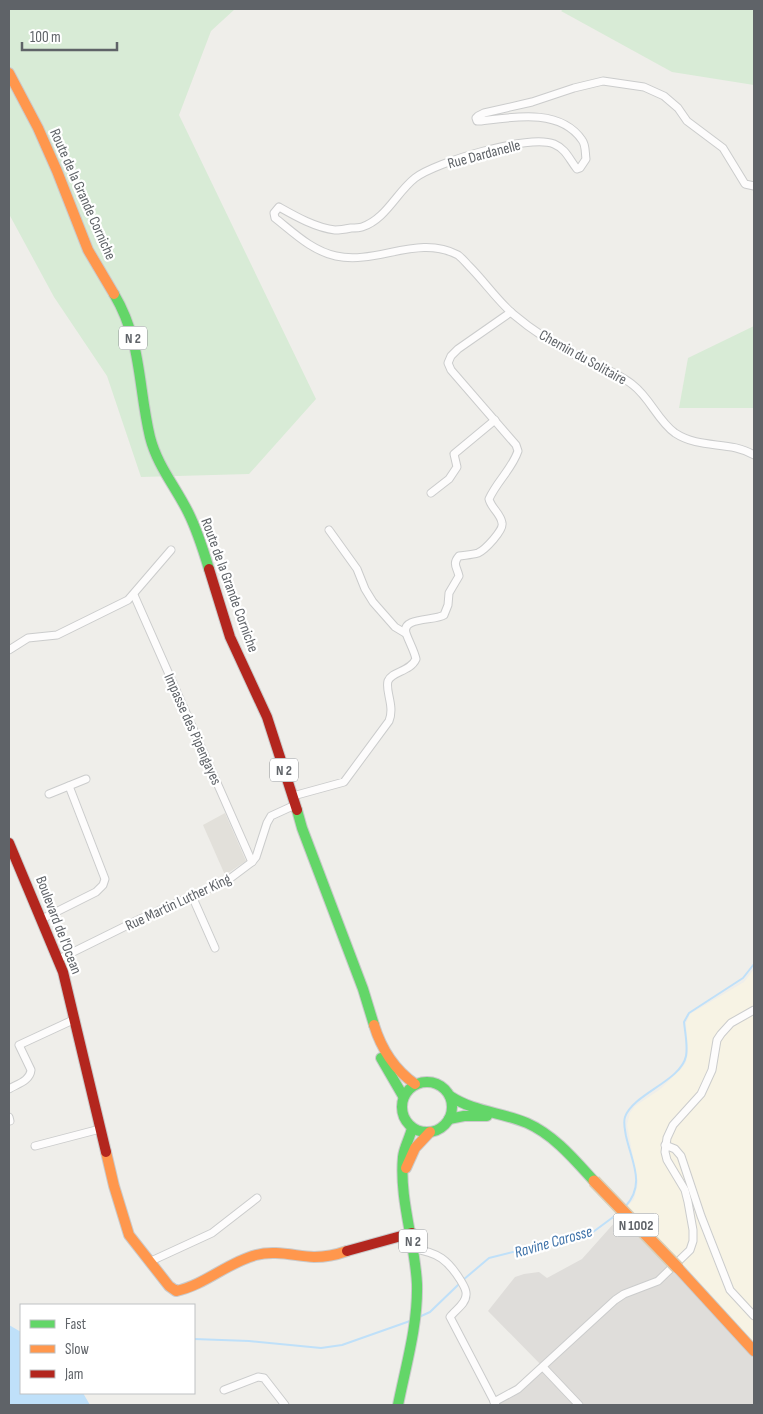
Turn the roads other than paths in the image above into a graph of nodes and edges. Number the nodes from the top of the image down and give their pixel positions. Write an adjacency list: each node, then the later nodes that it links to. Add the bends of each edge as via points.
1 (9, 73): 15 (main road, Route de la Grande Corniche / N 2, via 38,128 88,250 120,304 130,328 150,438 159,464 198,533 230,637 267,717)
2 (754, 186): 3 (street, Rue Dardanelle, via 745,184 723,148 687,121 664,96 644,86 604,81 484,113 476,118 481,121 528,117 569,128 584,142 586,159 580,168 577,169 564,150 553,144 523,143 460,159 426,172 414,179 379,216 362,227 336,230 279,207 274,213 275,218 306,243 335,256 372,257 433,248 459,256)
3 (511, 312): 4 (street, via 458,348 448,363); 5 (street, Chemin du Solitaire, via 546,339 634,385 676,433 698,443 736,447)
4 (495, 420): 6 (street, via 454,454 457,467); 10 (street, via 518,451 489,499 503,523 502,529 482,551 459,556 455,560 459,576 449,593 444,615 411,622 406,626)
5 (754, 455)
6 (431, 493)
7 (329, 530): 10 (street, via 357,569 374,602 395,627)
8 (171, 550): 9 (street)
9 (134, 595): 11 (street, via 56,635 28,638); 17 (street, Impasse des Pipengayes)
10 (406, 633): 15 (street, Rue Martin Luther King, via 416,659 411,667 388,680 392,709 389,721 344,782)
11 (9, 650)
12 (86, 779): 13 (street)
13 (69, 786): 14 (street); 19 (street, via 105,879 96,892)
14 (48, 794)
15 (294, 801): 17 (street, Rue Martin Luther King, via 271,816); 24 (main road, Route de la Grande Corniche / N 2)
16 (9, 843): 19 (main road, Boulevard de l'Ocean)
17 (252, 862): 18 (street, Rue Martin Luther King, via 228,880)
18 (192, 896): 20 (street); 21 (street, Rue Martin Luther King)
19 (42, 920): 21 (main road, Boulevard de l'Ocean)
20 (215, 948)
21 (59, 959): 23 (main road, Boulevard de l'Ocean)
22 (754, 1010): 34 (street, via 731,1023 717,1040 712,1070 701,1094 673,1125)
23 (74, 1020): 26 (street, via 19,1045 31,1074); 32 (main road, Boulevard de l'Ocean)
24 (376, 1032): 25 (main road, Route de la Grande Corniche / N 2, via 392,1064); 27 (main road, Route de la Grande Corniche / N 2, via 380,1057)
25 (415, 1084): 27 (main road); 28 (main road, via 432,1082 443,1087)
26 (9, 1089)
27 (404, 1096): 31 (main road, via 402,1113)
28 (450, 1096): 29 (main road); 30 (main road, N 1002, via 468,1107)
29 (450, 1119): 30 (main road, N 1002, via 464,1116); 33 (main road, via 441,1129)
30 (513, 1119): 42 (main road, N 1002, bridge, via 549,1136 573,1157)
31 (412, 1128): 33 (main road); 36 (main road, N 2, via 402,1158)
32 (100, 1129): 35 (street); 40 (main road, Boulevard de l'Ocean, via 129,1235)
33 (430, 1132): 36 (main road, N 2, via 408,1161)
34 (665, 1145): 41 (street, via 681,1156 730,1290); 43 (street, via 667,1160 685,1190 693,1230 690,1250 658,1281 615,1300)
35 (35, 1146)
36 (404, 1179): 38 (main road, N 2)
37 (258, 1198): 40 (street, via 218,1230)
38 (412, 1234): 39 (main road, N 2); 40 (main road, Boulevard de l'Ocean, via 331,1256 255,1255 176,1291)
39 (414, 1249): 45 (street, via 428,1250 443,1258 455,1270 464,1287 465,1299 450,1317); 47 (main road, N 2, via 417,1283 414,1334)
40 (149, 1262)
41 (754, 1316)
42 (754, 1350)
43 (543, 1367): 45 (street); 48 (street)
44 (224, 1390): 46 (street, via 258,1377 264,1378)
45 (495, 1404)
46 (285, 1405)
47 (398, 1405)
48 (578, 1405)

